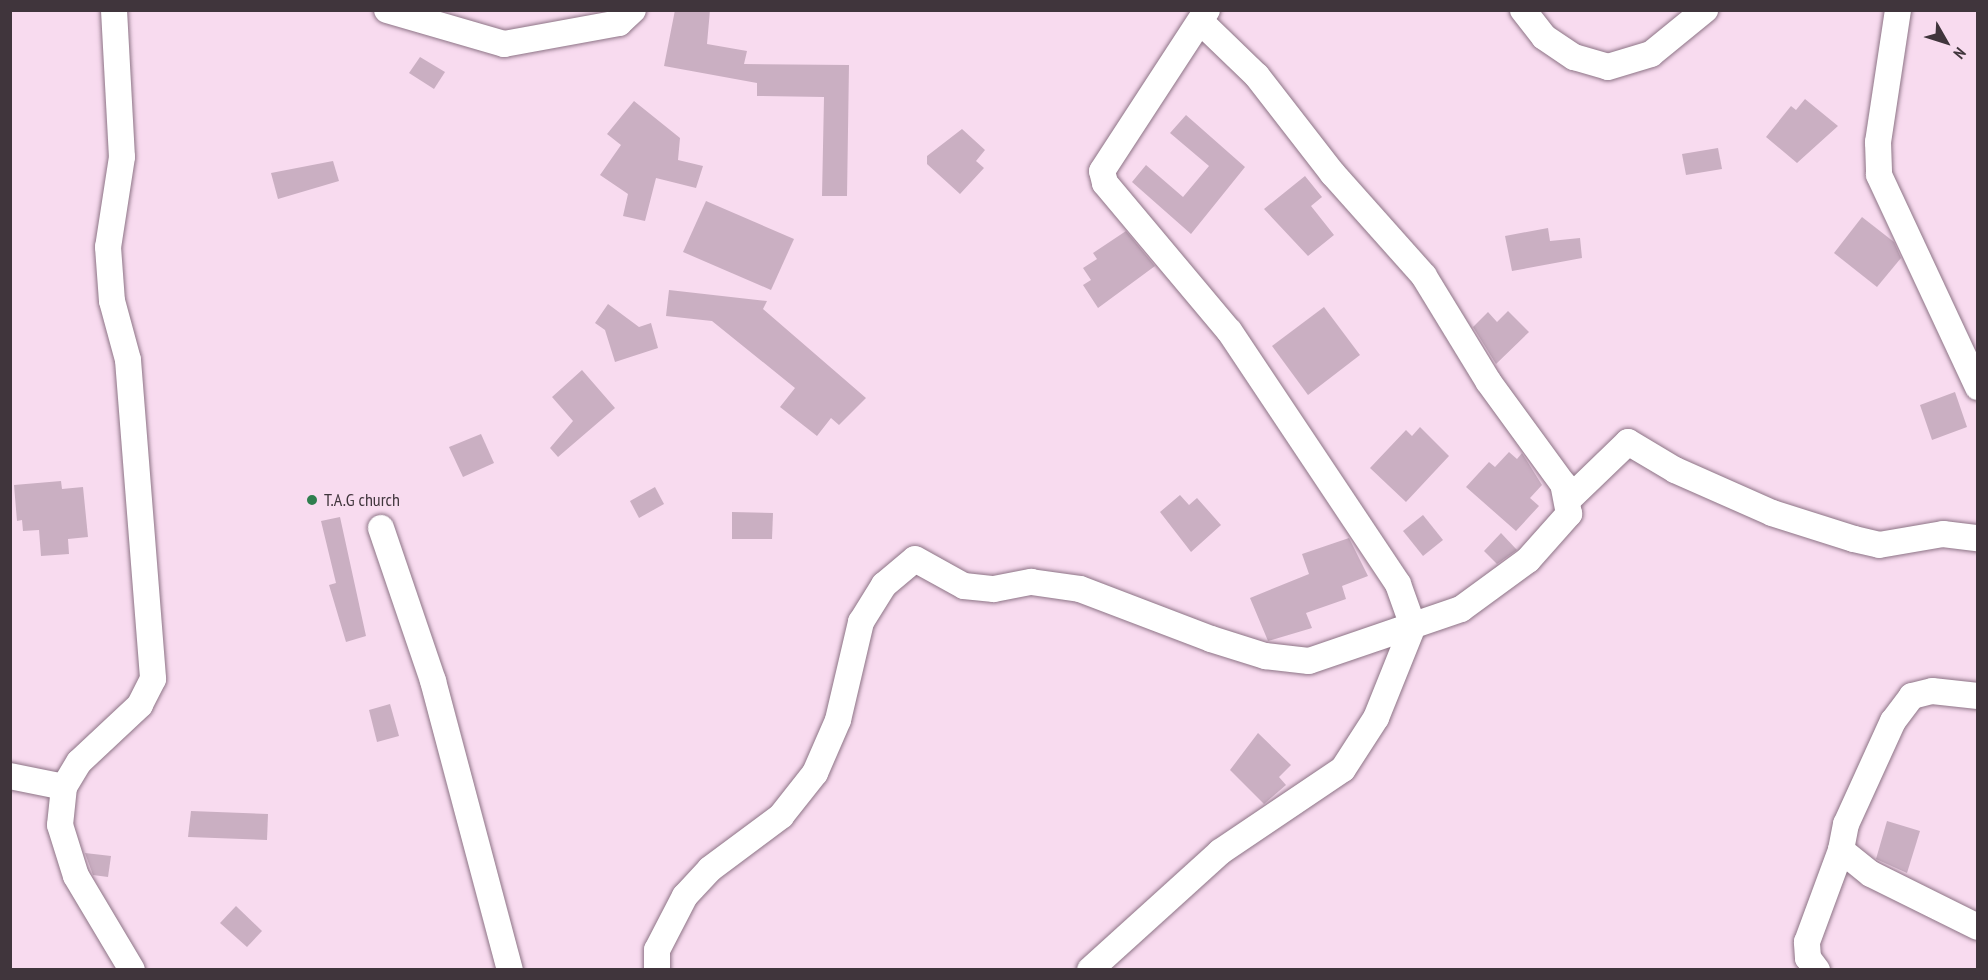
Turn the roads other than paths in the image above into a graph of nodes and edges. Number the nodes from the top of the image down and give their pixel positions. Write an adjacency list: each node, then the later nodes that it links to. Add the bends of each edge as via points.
1 (114, 10): 15 (street, via 122,157 108,247 112,301 128,360 153,679 140,705 79,762)
2 (387, 10): 3 (street, via 504,44 619,23)
3 (633, 10)
4 (1523, 10): 5 (street, via 1544,37 1574,57 1608,67 1651,54)
5 (1705, 10)
6 (1898, 10): 8 (street, via 1878,141 1879,175)
7 (1204, 16): 9 (street, via 1257,76 1333,174 1424,276); 12 (street, via 1102,171 1105,183 1229,331 1398,584)
8 (1977, 387)
9 (1569, 499): 11 (street, via 1628,442 1744,501 1854,539 1879,544 1943,534); 12 (street, via 1569,514 1558,528 1498,586 1461,609)
10 (381, 528): 19 (street, via 433,681)
11 (1977, 538)
12 (1413, 626): 20 (street, via 1309,661 1276,657 1080,589 1031,582 994,589 964,586 915,559 884,585 861,622 838,720 814,772 781,816 710,869 685,896 657,951); 21 (street, via 1376,718 1343,769 1220,852)
13 (1977, 696): 16 (street, via 1932,692 1912,696 1893,721 1846,824)
14 (10, 776): 15 (street)
15 (64, 787): 18 (street, via 60,825 76,876)
16 (1841, 850): 17 (street, via 1871,874); 22 (street, via 1807,942 1808,958)
17 (1977, 927)
18 (132, 969)
19 (510, 969)
20 (657, 969)
21 (1090, 969)
22 (1817, 969)

